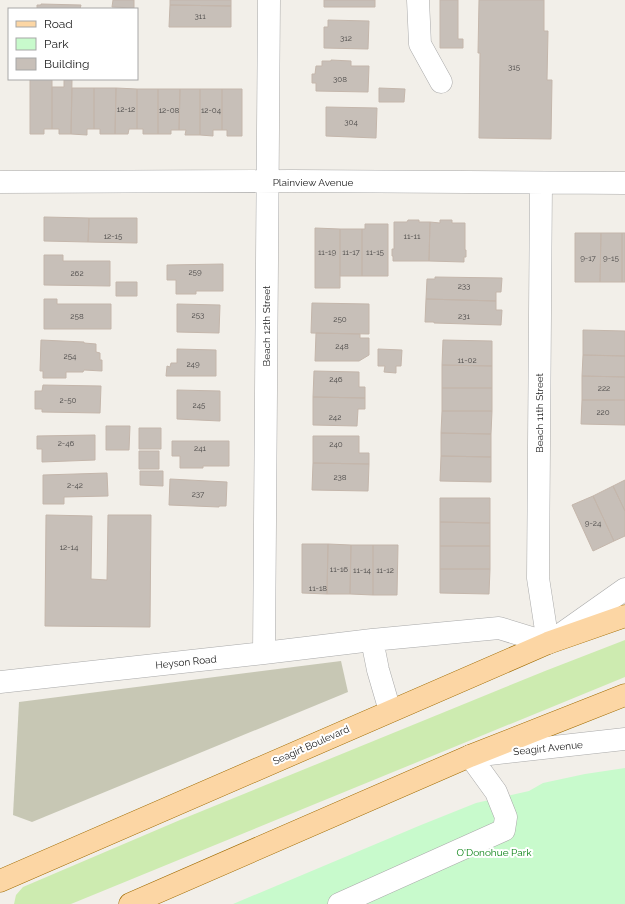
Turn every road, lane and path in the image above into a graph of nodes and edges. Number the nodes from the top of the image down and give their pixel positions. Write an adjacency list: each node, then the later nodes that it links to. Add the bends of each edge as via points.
1 (269, 0): 4 (street, Beach 12th Street)
2 (418, 0): 3 (street, via 420,44)
3 (441, 82)
4 (267, 181): 5 (street, Plainview Avenue); 6 (street, Plainview Avenue); 12 (street, Beach 12th Street)
5 (0, 182)
6 (541, 182): 7 (street, Plainview Avenue); 11 (street, Beach 11th Street, via 538,578)
7 (625, 183)
8 (625, 589): 11 (street)
9 (625, 616): 11 (main road, Seagirt Boulevard)
10 (372, 640): 11 (street, Heyson Road, via 499,628); 12 (street, Heyson Road); 15 (street)
11 (548, 643): 15 (main road, Seagirt Boulevard)
12 (264, 653): 13 (street, Heyson Road)
13 (0, 682)
14 (625, 695): 17 (main road)
15 (390, 711): 18 (main road, Seagirt Boulevard)
16 (625, 739): 17 (street, Seagirt Avenue)
17 (470, 756): 19 (main road); 20 (street, via 496,792 506,817 504,830)
18 (0, 881)
19 (130, 904)
20 (339, 904)

